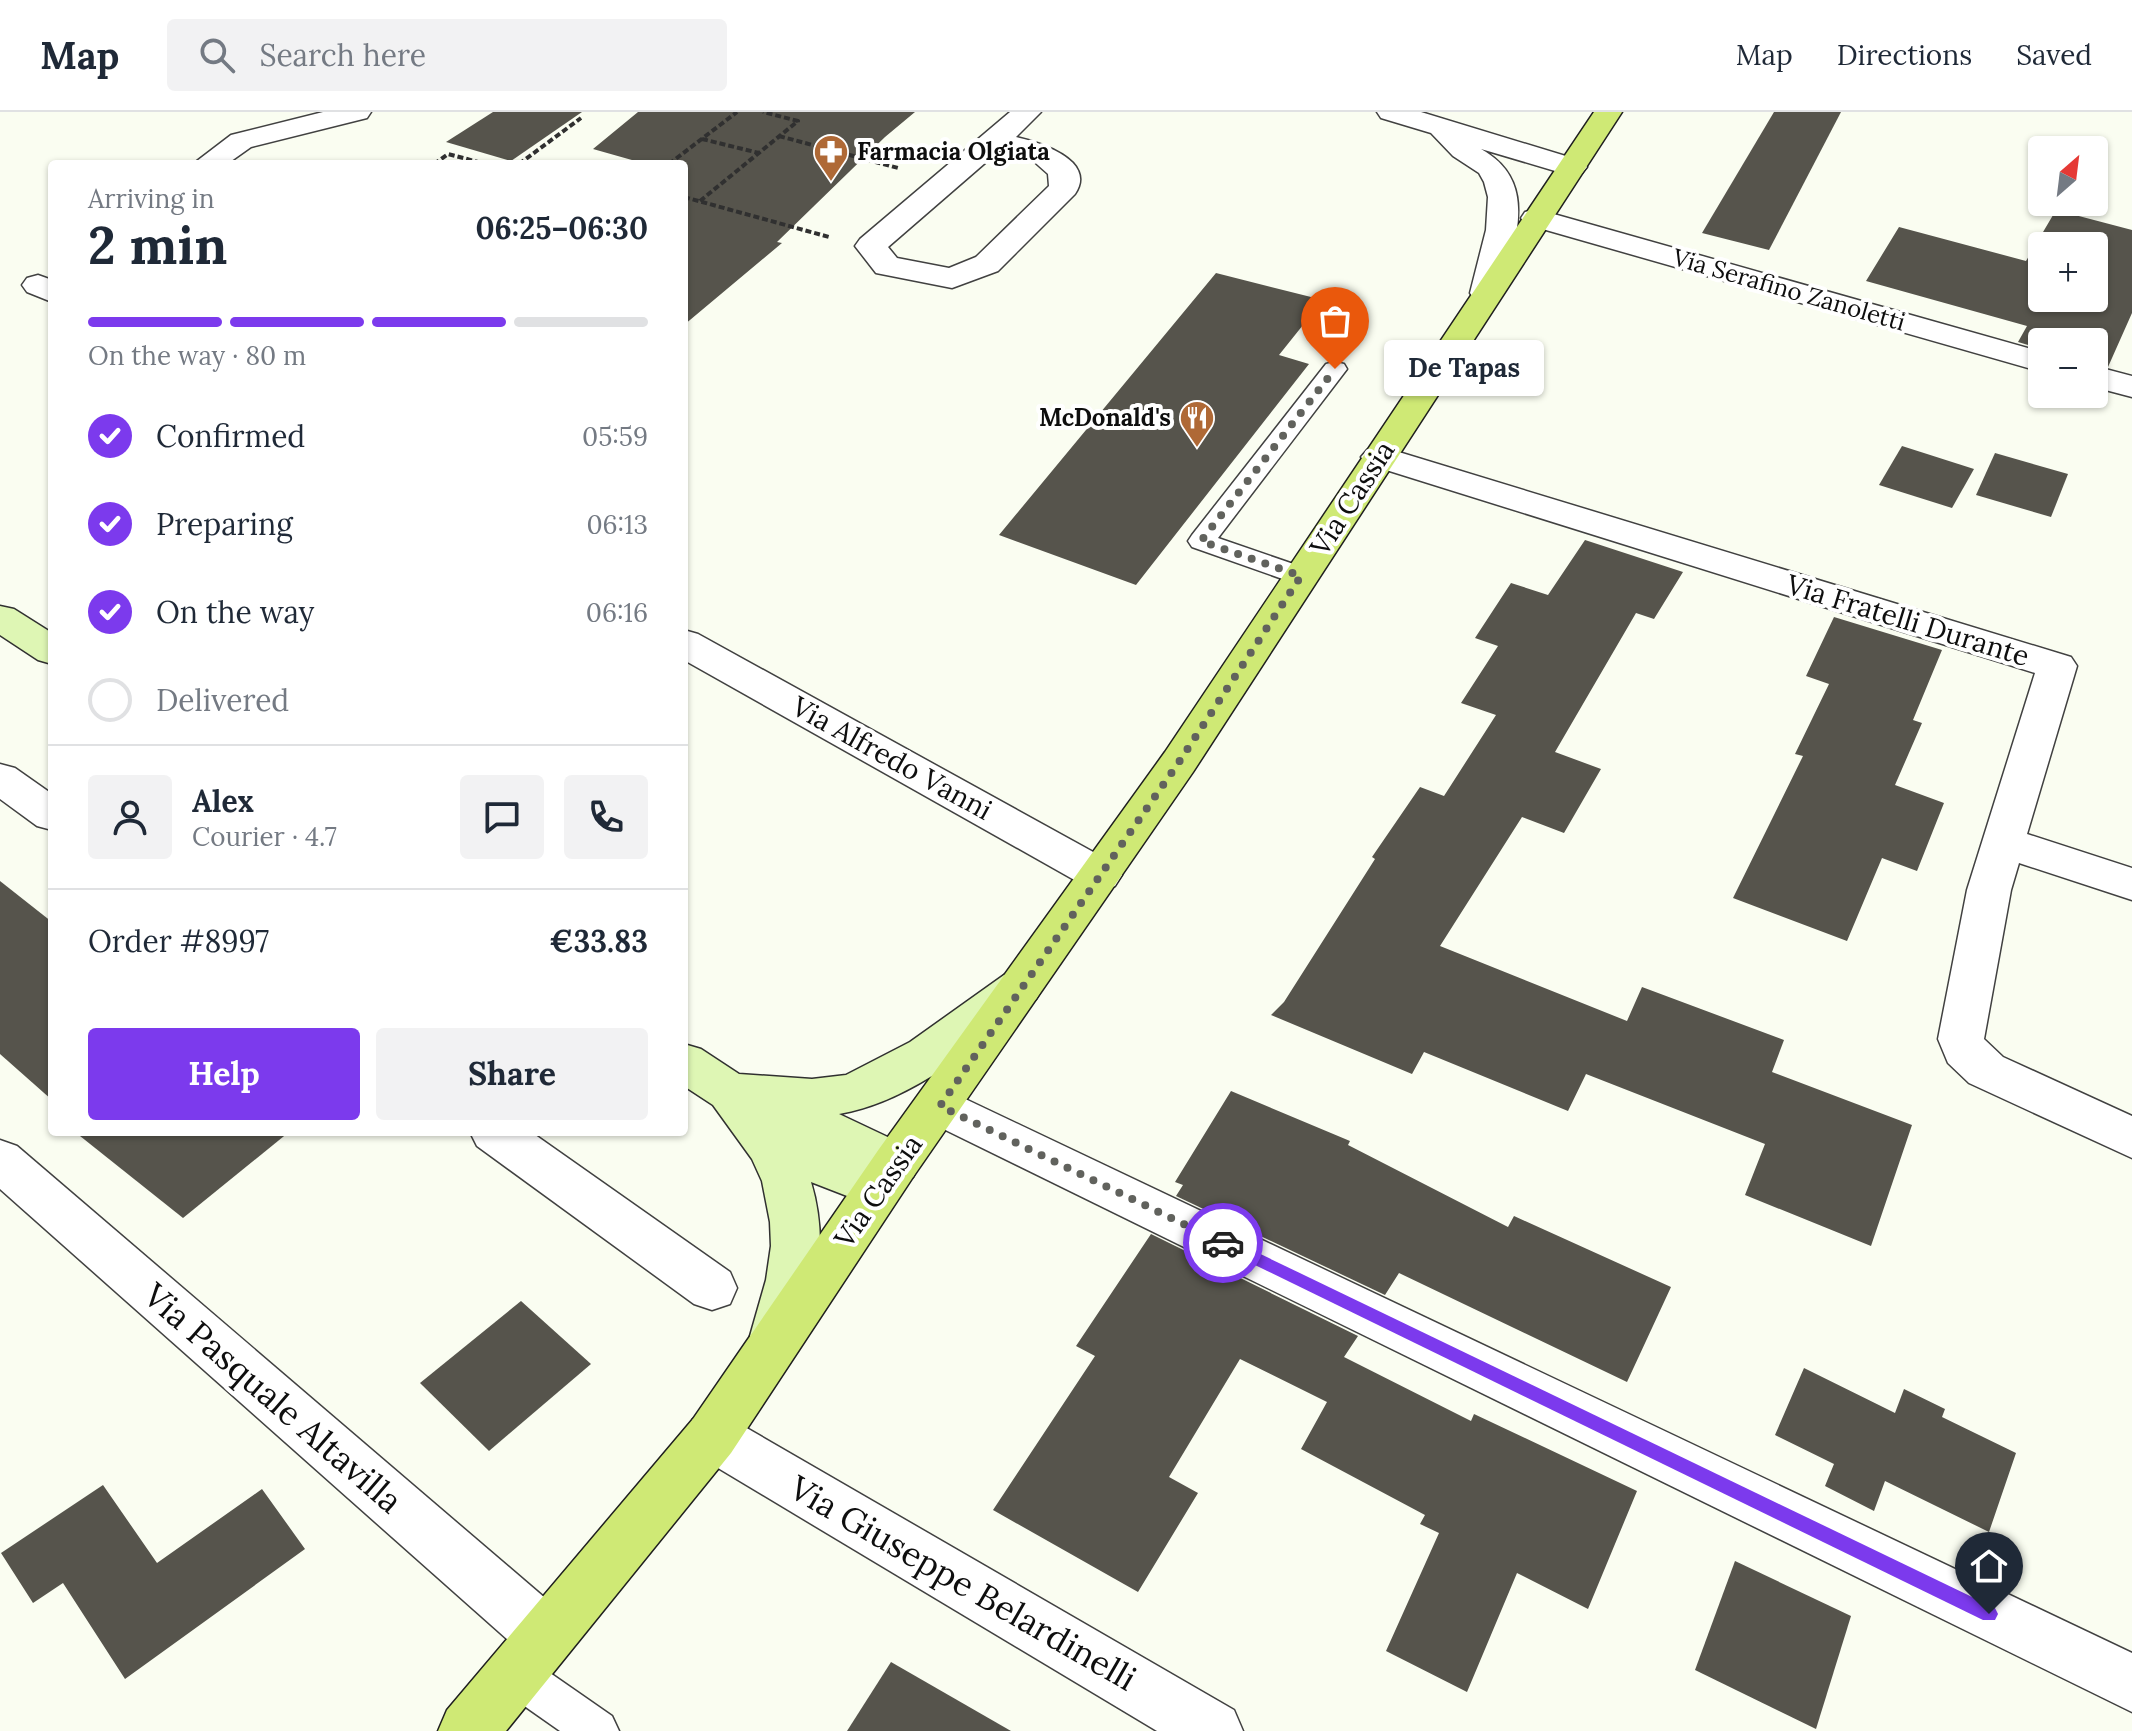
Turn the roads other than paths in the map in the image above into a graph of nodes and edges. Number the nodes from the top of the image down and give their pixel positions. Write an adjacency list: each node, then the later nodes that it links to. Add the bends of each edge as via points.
1 (357, 112): 8 (street, via 241,141)
2 (1027, 112): 7 (street)
3 (1391, 112): 6 (street)
4 (1469, 112): 6 (street)
5 (1608, 112): 9 (main road, Via Cassia)
6 (1443, 130): 9 (street); 11 (street, via 1492,169 1500,188 1501,238)
7 (995, 140): 7 (street, via 1040,152 1063,171 1064,188 987,264 952,278 887,266 871,246)
8 (214, 160)
9 (1572, 167): 10 (main road, Via Cassia)
10 (1536, 218): 11 (main road, Via Cassia); 12 (street, Via Serafino Zanoletti)
11 (1486, 293): 16 (main road, Via Cassia)
12 (2028, 358)
13 (1335, 369): 17 (lane, via 1201,541)
14 (2108, 380): 15 (street)
15 (2132, 387)
16 (1379, 457): 17 (main road, Via Cassia); 23 (street, Via Fratelli Durante, via 2057,666)
17 (1301, 576): 24 (main road, Via Cassia)
18 (0, 618): 20 (street)
19 (688, 645): 24 (street, Via Alfredo Vanni)
20 (48, 648)
21 (0, 778): 22 (street)
22 (48, 812)
23 (2004, 842): 25 (street); 32 (street, Via Fratelli Durante, via 1961,1028 1964,1050 2002,1079)
24 (1100, 875): 26 (main road, Via Cassia)
25 (2132, 884)
26 (1024, 984): 28 (street, via 877,1084 824,1098); 29 (main road, Via Cassia)
27 (688, 1065): 28 (street)
28 (730, 1092): 30 (street); 34 (street, via 803,1119)
29 (940, 1106): 34 (main road, Via Cassia); 39 (street)
30 (764, 1133): 34 (street, via 821,1165); 36 (street, via 792,1192 797,1248)
31 (500, 1136): 35 (street)
32 (2132, 1138)
33 (0, 1160): 38 (street, Via Pasquale Altavilla)
34 (887, 1176): 36 (main road, Via Cassia)
35 (712, 1288)
36 (774, 1343): 37 (main road, Via Cassia)
37 (712, 1436): 38 (main road, Via Cassia); 42 (street, Via Giuseppe Belardinelli)
38 (531, 1655): 40 (main road, Via Cassia); 41 (lane)
39 (2132, 1683)
40 (468, 1731)
41 (597, 1731)
42 (1213, 1731)

